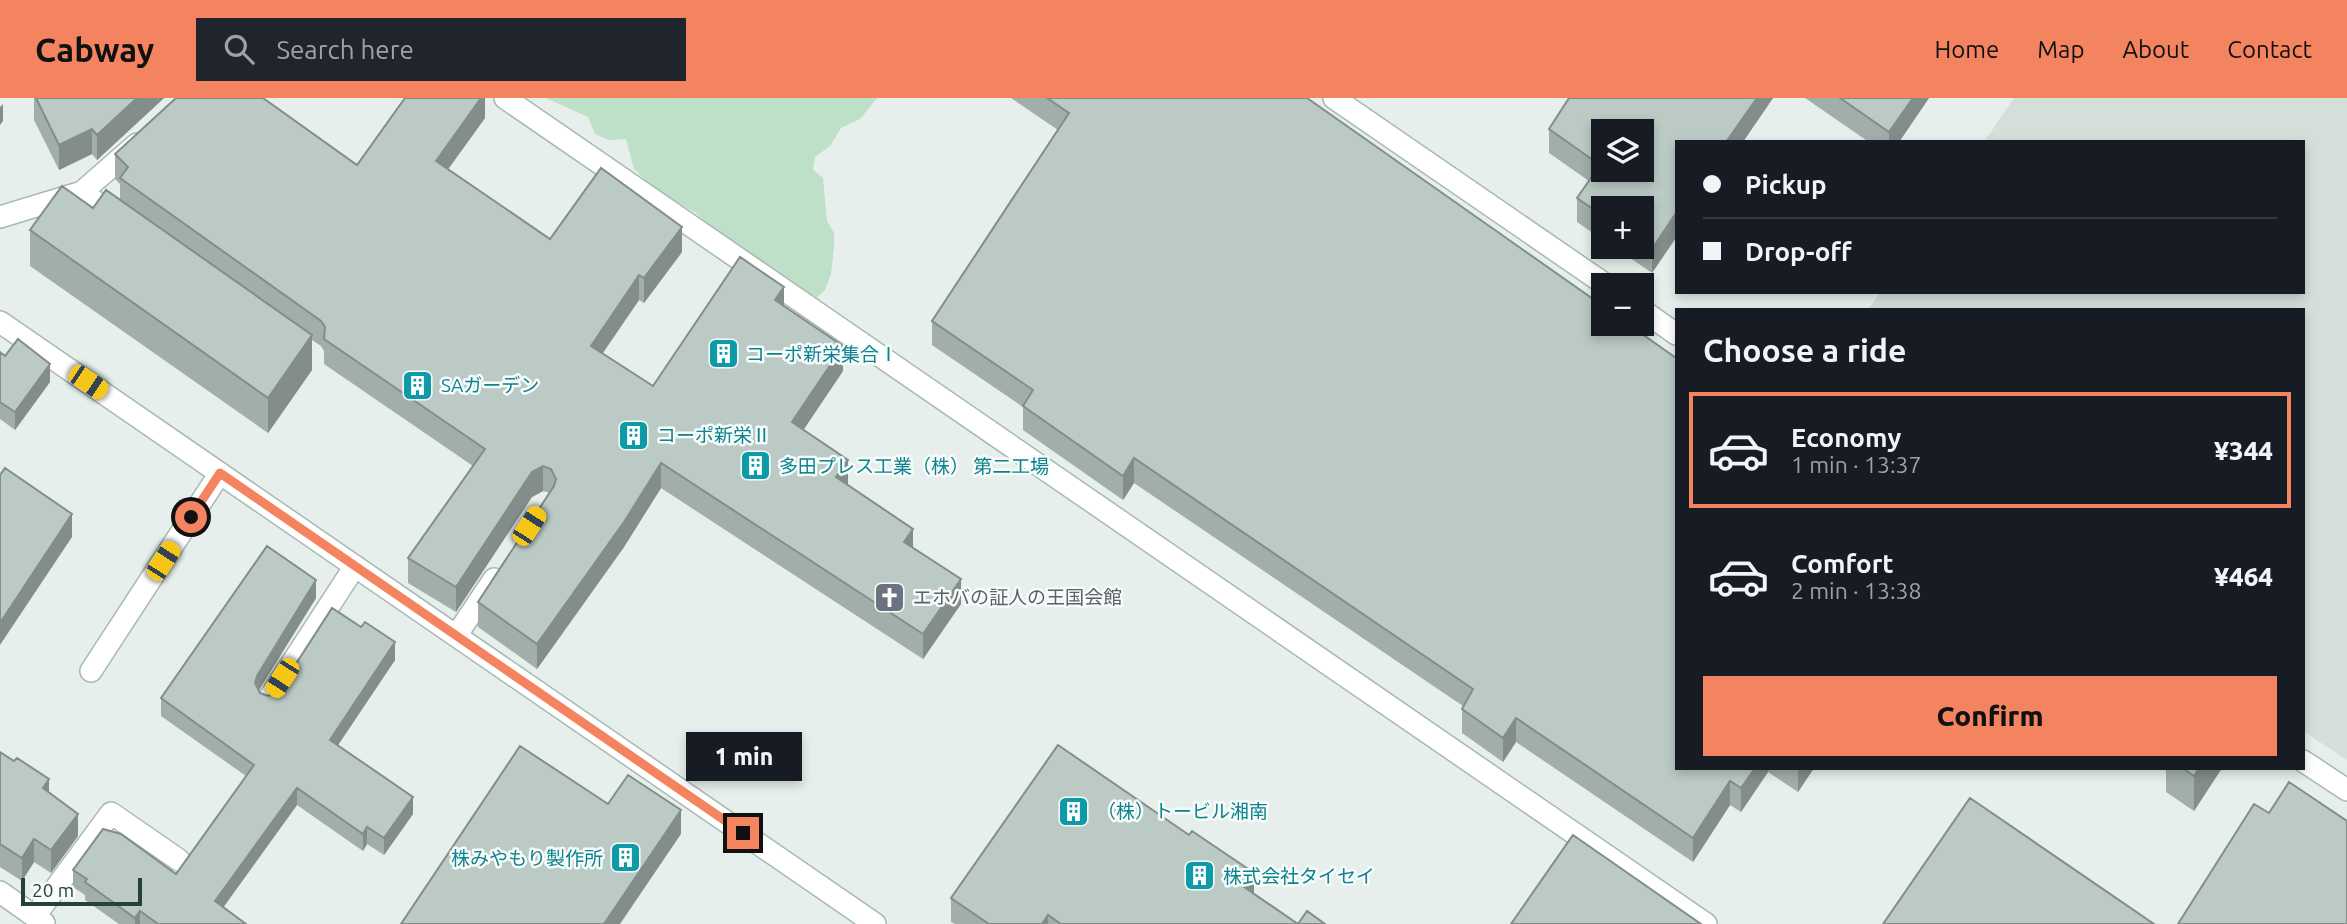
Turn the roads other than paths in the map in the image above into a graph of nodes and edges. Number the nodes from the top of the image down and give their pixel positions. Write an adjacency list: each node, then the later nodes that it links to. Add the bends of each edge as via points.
1 (505, 98): 23 (street)
2 (1334, 98): 7 (street)
3 (153, 128): 4 (street)
4 (82, 192): 5 (street); 6 (street)
5 (0, 217)
6 (137, 232)
7 (1591, 275)
8 (1654, 318): 10 (street)
9 (0, 322): 11 (street)
10 (1675, 333)
11 (220, 473): 13 (street); 15 (street)
12 (507, 559): 14 (street)
13 (355, 566): 14 (street); 16 (street)
14 (456, 636): 22 (street)
15 (91, 671)
16 (268, 700)
17 (2305, 762): 18 (street)
18 (2347, 790)
19 (179, 860): 21 (street, via 111,813)
20 (0, 892): 21 (street)
21 (41, 920)
22 (875, 924)
23 (1706, 924)

